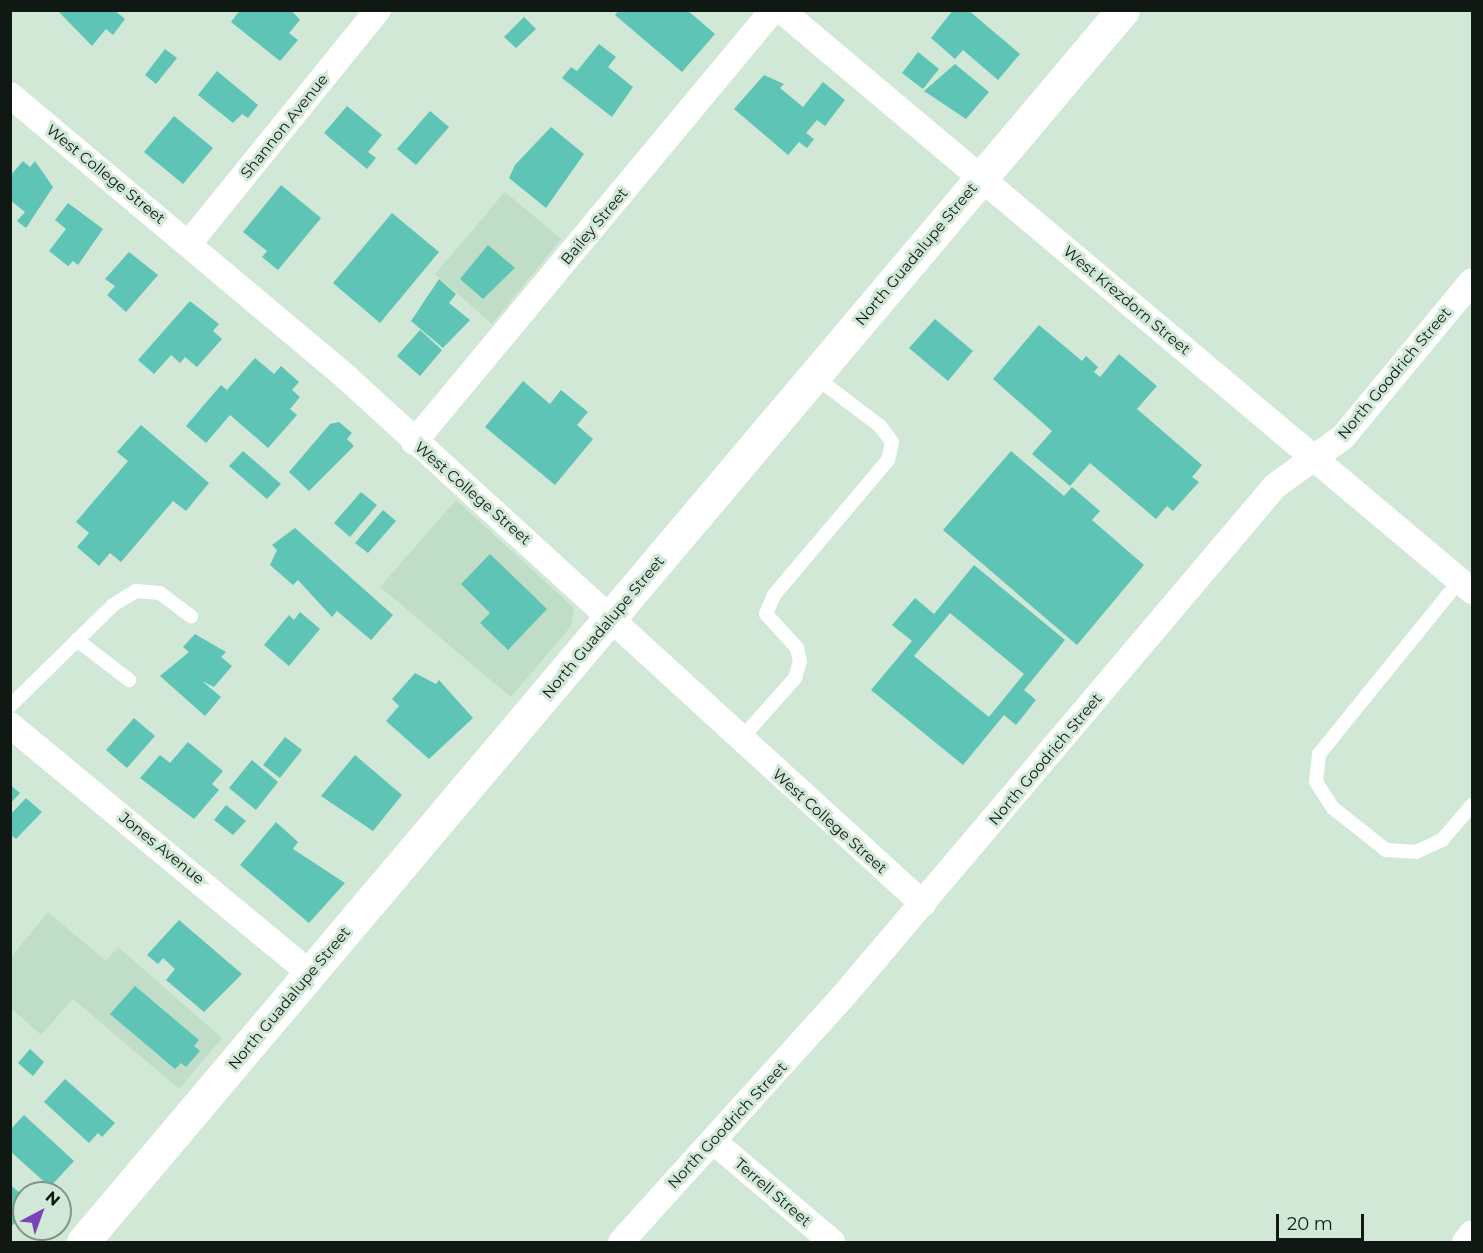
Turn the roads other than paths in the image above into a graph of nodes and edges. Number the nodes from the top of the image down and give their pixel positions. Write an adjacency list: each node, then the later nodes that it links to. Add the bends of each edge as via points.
1 (378, 10): 7 (street, Shannon Avenue)
2 (772, 10): 10 (street, Bailey Street)
3 (781, 10): 6 (street, West Krezdorn Street)
4 (1123, 10): 6 (street, North Guadalupe Street)
5 (10, 95): 7 (street, West College Street)
6 (981, 177): 9 (street, North Guadalupe Street); 11 (street, West Krezdorn Street)
7 (190, 242): 10 (street, West College Street)
8 (1473, 281): 11 (street, North Goodrich Street, via 1343,436)
9 (814, 376): 14 (street, North Guadalupe Street); 19 (lane, via 880,426 892,442 888,460 774,595 766,614 797,648 800,662 795,678)
10 (414, 442): 14 (street, West College Street, via 580,587)
11 (1313, 456): 12 (street, West Krezdorn Street); 21 (street, North Goodrich Street, via 1275,486)
12 (1466, 586): 20 (lane, via 1319,754 1316,782 1333,808 1386,850 1416,852 1442,840)
13 (191, 616): 15 (lane, via 160,593 136,591 113,605)
14 (609, 619): 19 (street, West College Street); 22 (street, North Guadalupe Street)
15 (77, 640): 16 (lane); 17 (lane)
16 (129, 680)
17 (10, 706)
18 (10, 725): 22 (street, Jones Avenue)
19 (740, 740): 21 (street, West College Street)
20 (1473, 805)
21 (923, 904): 23 (street, North Goodrich Street)
22 (310, 973): 25 (street, North Guadalupe Street)
23 (713, 1141): 26 (street, North Goodrich Street); 27 (street, Terrell Street)
24 (1473, 1233): 28 (street)
25 (83, 1242)
26 (621, 1242)
27 (832, 1242)
28 (1465, 1242)

